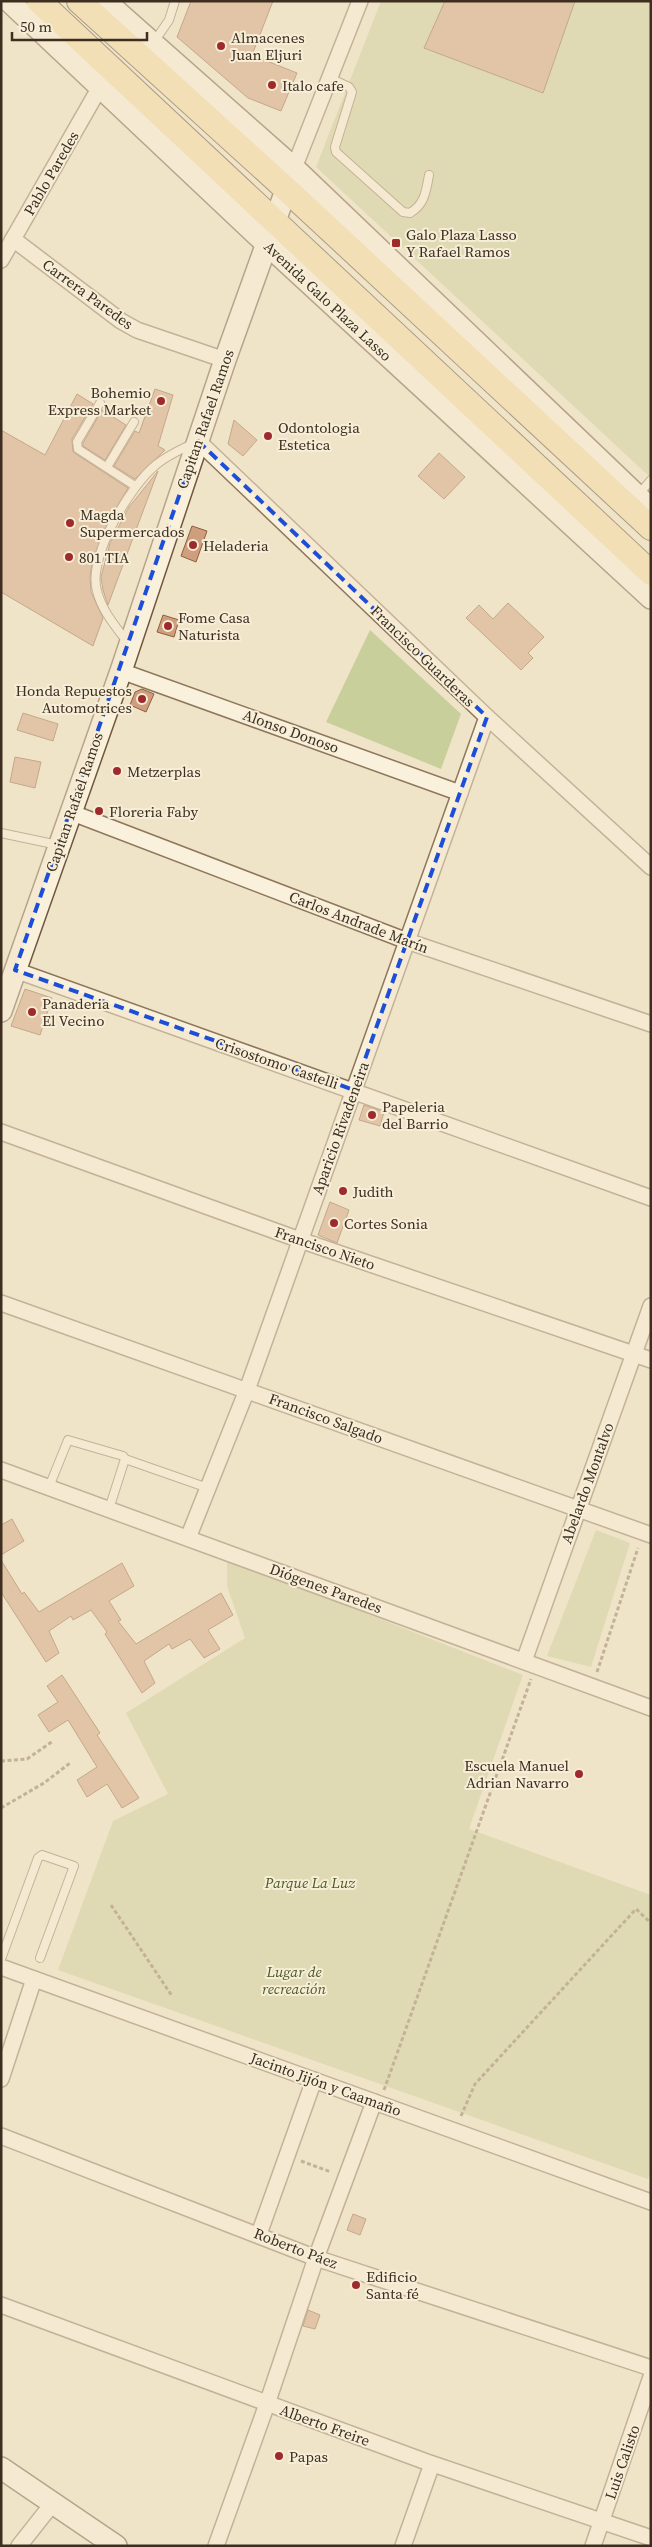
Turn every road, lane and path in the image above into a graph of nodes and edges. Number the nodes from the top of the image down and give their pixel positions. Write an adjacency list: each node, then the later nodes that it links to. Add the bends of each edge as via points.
1 (39, 1): 12 (main road, Avenida Galo Plaza Lasso)
2 (79, 1): 11 (main road)
3 (105, 1): 7 (main road)
4 (175, 1): 7 (lane, via 169,20)
5 (360, 1): 8 (street, Capitan Rafael Ramos)
6 (8, 4): 9 (main road, Avenida Galo Plaza Lasso)
7 (153, 44): 11 (main road)
8 (330, 78): 10 (lane, via 349,87 352,92 336,152 403,212 410,213 425,197); 11 (street, Capitan Rafael Ramos)
9 (100, 87): 12 (main road, Avenida Galo Plaza Lasso); 13 (street, Pablo Paredes)
10 (429, 175)
11 (290, 178): 12 (main road, Capitan Rafael Ramos); 22 (main road); 23 (main road)
12 (269, 233): 15 (main road, Capitan Rafael Ramos); 24 (main road, Avenida Galo Plaza Lasso); 25 (main road, Avenida Galo Plaza Lasso)
13 (13, 239): 14 (street, Pablo Paredes); 15 (street, Carrera Paredes, via 120,321)
14 (1, 260)
15 (224, 360): 18 (main road, Capitan Rafael Ramos)
16 (100, 402): 19 (lane, via 77,446)
17 (134, 422): 19 (lane)
18 (198, 441): 21 (lane, via 158,463); 26 (main road, Capitan Rafael Ramos); 28 (street, Francisco Guarderas)
19 (107, 467): 21 (lane)
20 (651, 480): 22 (lane)
21 (135, 486): 26 (lane, via 106,540 95,576 96,589 109,618)
22 (644, 502)
23 (651, 528)
24 (651, 573)
25 (651, 598)
26 (130, 645): 27 (main road, Capitan Rafael Ramos)
27 (121, 671): 29 (street, Alonso Donoso); 30 (main road, Capitan Rafael Ramos)
28 (487, 717): 29 (street, Aparicio Rivadeneira); 33 (street, Francisco Guarderas)
29 (460, 793): 34 (street, Aparicio Rivadeneira)
30 (70, 812): 32 (main road, Capitan Rafael Ramos); 34 (street, Carlos Andrade Marín)
31 (1, 833): 32 (lane)
32 (59, 845): 35 (main road, Capitan Rafael Ramos)
33 (651, 867)
34 (407, 941): 37 (street, Carlos Andrade Marín); 38 (street, Aparicio Rivadeneira)
35 (15, 970): 36 (main road, Capitan Rafael Ramos); 38 (street, Crisostomo Castelli)
36 (3, 1001)
37 (651, 1024)
38 (354, 1090): 40 (street, Crisostomo Castelli); 41 (street, Aparicio Rivadeneira)
39 (1, 1132): 41 (street, Francisco Nieto)
40 (651, 1198)
41 (300, 1240): 44 (street, Francisco Nieto); 46 (street, Aparicio Rivadeneira)
42 (1, 1303): 46 (street, Francisco Salgado)
43 (651, 1306): 44 (street, Abelardo Montalvo)
44 (634, 1353): 45 (street, Francisco Nieto); 52 (street, Abelardo Montalvo)
45 (651, 1360)
46 (247, 1390): 50 (street, Aparicio Rivadeneira); 52 (street, Francisco Salgado)
47 (125, 1459): 49 (lane, via 68,1440); 50 (lane); 51 (lane)
48 (1, 1470): 49 (street, Diógenes Paredes)
49 (49, 1488): 51 (street, Diógenes Paredes)
50 (208, 1488): 53 (street, Aparicio Rivadeneira)
51 (109, 1509): 53 (street, Diógenes Paredes)
52 (577, 1509): 54 (street, Francisco Salgado); 55 (street, Abelardo Montalvo)
53 (188, 1538): 55 (street, Diógenes Paredes)
54 (645, 1539): 57 (path)
55 (524, 1661): 58 (street, Diógenes Paredes)
56 (533, 1674): 72 (path)
57 (595, 1678)
58 (651, 1708)
59 (53, 1741): 60 (path, via 27,1758)
60 (1, 1760)
61 (70, 1762): 62 (path, via 44,1783)
62 (1, 1808)
63 (111, 1905): 69 (path)
64 (651, 1923): 73 (path, via 636,1909 475,2084)
65 (1, 1958): 66 (lane, via 38,1858 42,1856 74,1866)
66 (40, 1958)
67 (1, 1967): 68 (street, Jacinto Jijón y Caamaño)
68 (34, 1979): 70 (street); 71 (street, Jacinto Jijón y Caamaño)
69 (172, 1996)
70 (1, 2080)
71 (314, 2080): 72 (street, Jacinto Jijón y Caamaño); 78 (street)
72 (378, 2098): 77 (street, Jacinto Jijón y Caamaño); 79 (street)
73 (460, 2119)
74 (1, 2136): 78 (street, Roberto Páez)
75 (294, 2159): 76 (path)
76 (331, 2172)
77 (651, 2202)
78 (258, 2234): 79 (street, Roberto Páez)
79 (316, 2258): 81 (street, Roberto Páez); 83 (street)
80 (1, 2305): 83 (street, Alberto Freire)
81 (651, 2368)
82 (651, 2377): 87 (street, Luis Calisto)
83 (267, 2404): 84 (street, Alberto Freire); 91 (street)
84 (432, 2464): 87 (street, Alberto Freire); 92 (street)
85 (1, 2468): 86 (main road)
86 (53, 2503): 89 (street); 90 (main road)
87 (602, 2521): 88 (street, Alberto Freire); 93 (street, Luis Calisto)
88 (651, 2538)
89 (19, 2546)
90 (116, 2546)
91 (216, 2546)
92 (403, 2546)
93 (593, 2546)

